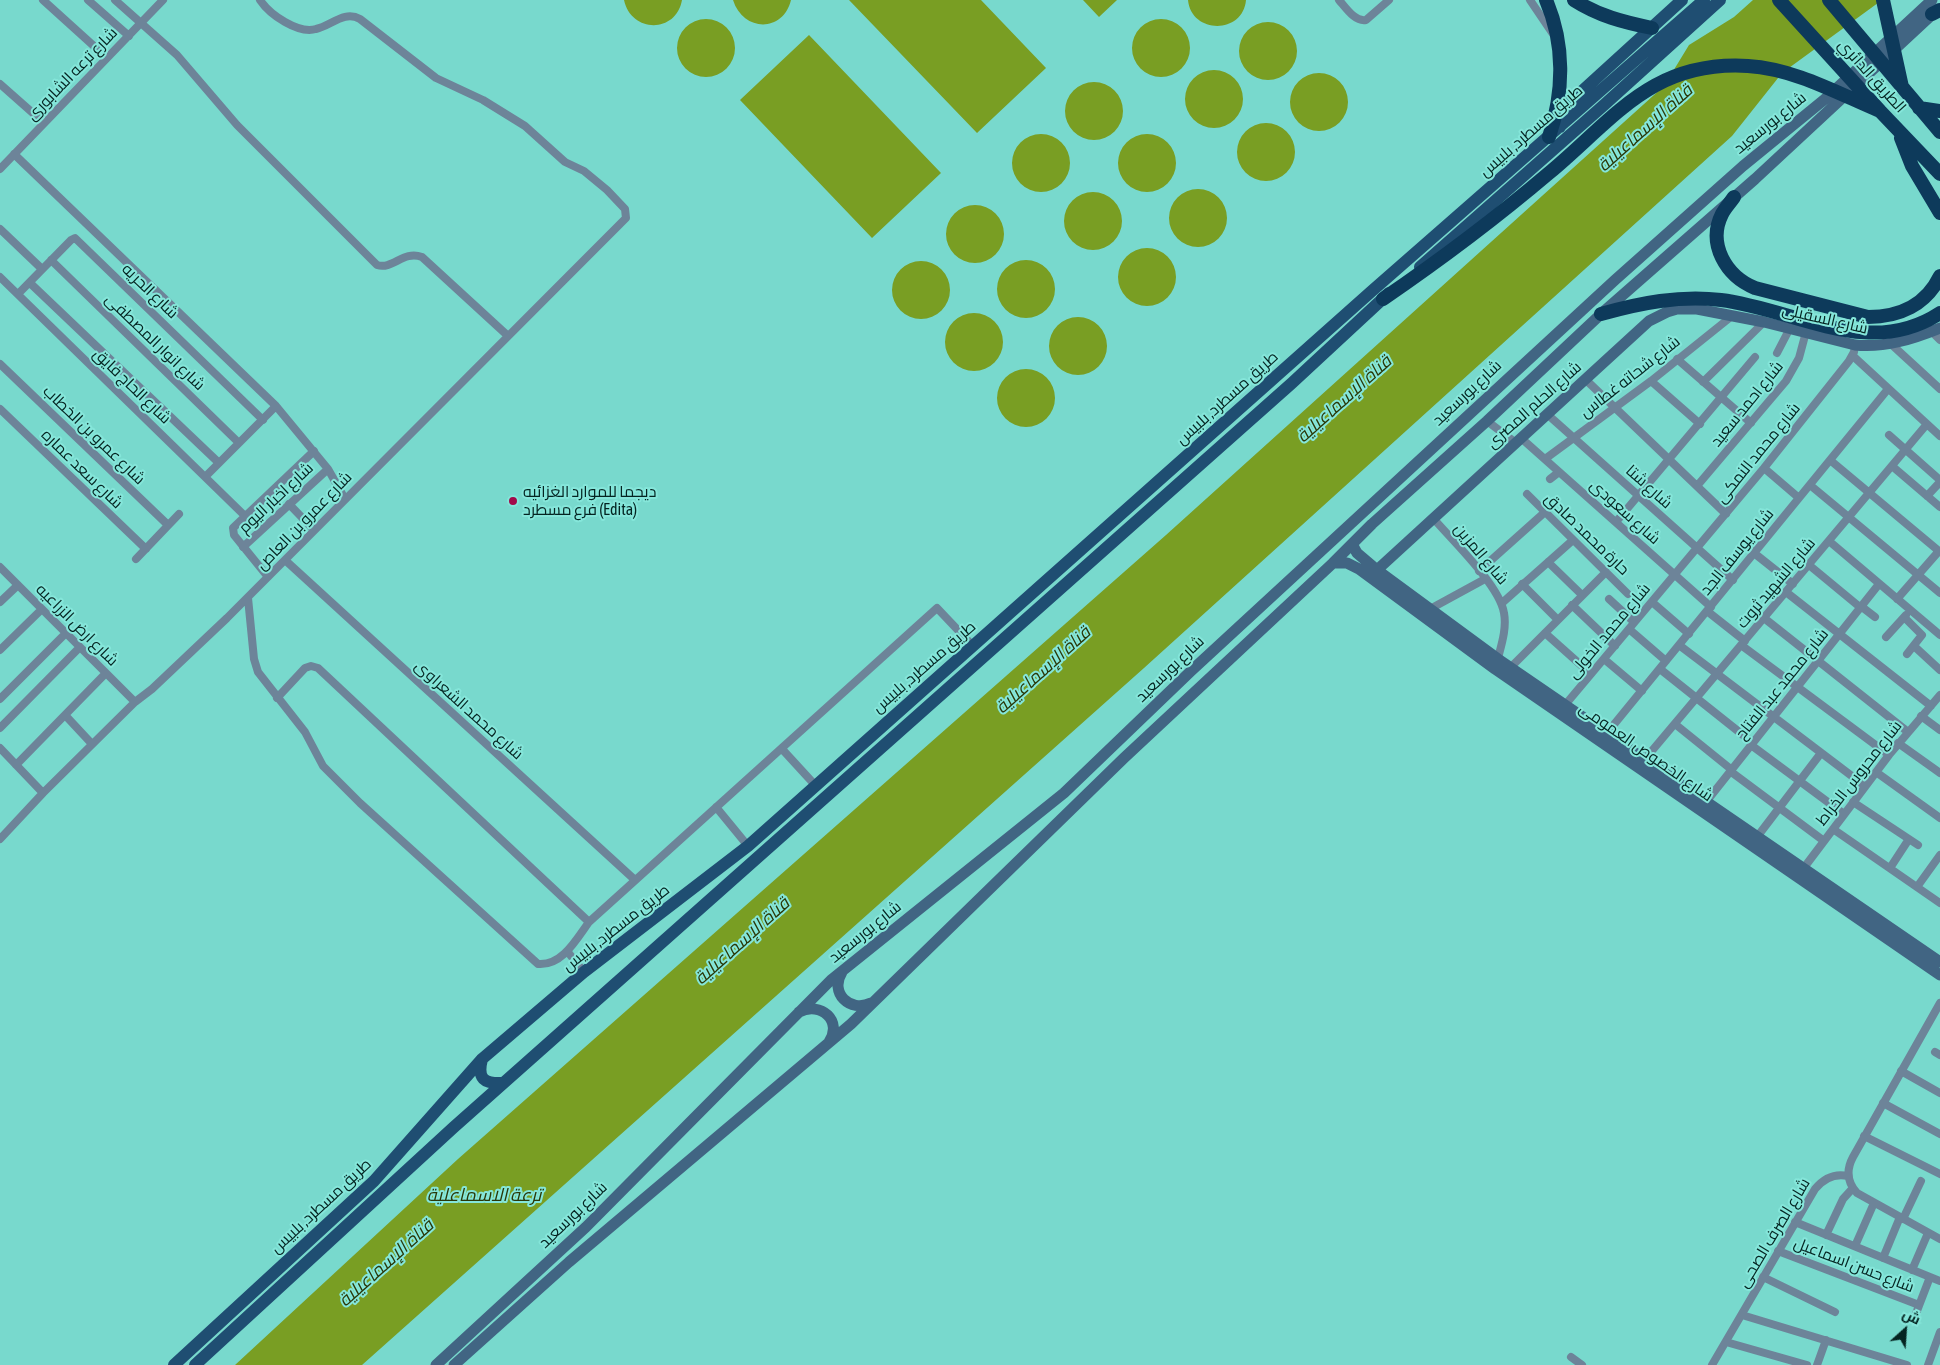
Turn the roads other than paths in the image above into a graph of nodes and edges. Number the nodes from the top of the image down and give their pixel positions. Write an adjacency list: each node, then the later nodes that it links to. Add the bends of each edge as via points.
1 (44, 0): 22 (street)
2 (88, 0): 20 (street)
3 (115, 0): 18 (street)
4 (163, 0): 18 (street, شارع ترعه الشابورى)
5 (260, 0): 55 (street, شارع عمرو بن العاص, via 283,20 305,30 317,29 343,17 360,19 436,78 483,100 525,126 565,162 590,176 625,209 624,220)
6 (1388, 0): 16 (street, via 1366,20 1359,21)
7 (1530, 0): 21 (street)
8 (1546, 0): 21 (highway)
9 (1574, 0): 19 (highway, via 1612,19)
10 (1682, 0): 19 (main road)
11 (1704, 0): 29 (main road, طريق مسطرد, بلبيس)
12 (1720, 0): 47 (main road, طريق مسطرد, بلبيس)
13 (1779, 0): 26 (highway, الطريق الدائري)
14 (1829, 0): 24 (highway, الطريق الدائري)
15 (1883, 0): 24 (highway)
16 (1341, 1)
17 (1936, 8): 33 (main road, شارع بورسعيد); 34 (main road, شارع بورسعيد)
18 (141, 23): 20 (street, شارع ترعه الشابورى); 55 (street, via 177,56 237,125 377,265 388,266 409,255 422,257)
19 (1652, 28): 29 (main road, via 1569,103)
20 (129, 36): 22 (street, شارع ترعه الشابورى)
21 (1558, 39): 32 (highway, via 1560,95)
22 (106, 57): 28 (street, شارع ترعه الشابورى)
23 (0, 84): 28 (street)
24 (1903, 90): 25 (highway, الطريق الدائري)
25 (1919, 108): 27 (highway); 31 (highway, الطريق الدائري)
26 (1880, 111): 30 (highway, الطريق الدائري); 47 (highway, via 1788,73 1761,67 1707,68 1675,77 1644,91 1622,107 1550,173)
27 (1940, 111)
28 (43, 122): 35 (street, شارع ترعه الشابورى)
29 (1560, 127): 32 (main road, طريق مسطرد, بلبيس)
30 (1900, 132): 37 (highway, الطريق الدائري); 39 (highway, via 1912,166)
31 (1940, 132)
32 (1549, 137): 170 (main road, طريق مسطرد, بلبيس)
33 (1775, 140): 34 (main road); 241 (main road, شارع بورسعيد, via 1615,280 1191,671 1064,793)
34 (1785, 150): 38 (main road, شارع بورسعيد)
35 (14, 154): 36 (street, شارع ترعه الشابورى); 69 (street)
36 (0, 169)
37 (1940, 174)
38 (1734, 197): 43 (highway, via 1720,219 1717,234 1719,250 1734,276 1754,288 1876,317 1894,314 1918,303 1932,291); 49 (main road, شارع بورسعيد)
39 (1940, 213)
40 (0, 229): 42 (street)
41 (51, 260): 42 (street, شارع الحريه); 73 (street, شارع الحريه, via 71,240 76,240); 82 (street, شارع انوار المصطفى)
42 (42, 269): 45 (street, شارع الحريه)
43 (1940, 276)
44 (0, 277): 46 (street, شارع الحاج فايق)
45 (30, 283): 46 (street, شارع الحريه); 88 (street)
46 (18, 294): 93 (street, شارع الحاج فايق)
47 (1383, 299): 251 (main road, طريق مسطرد, بلبيس)
48 (1940, 313): 49 (highway, via 1912,327 1874,334 1849,332 1720,300 1656,301)
49 (1601, 314): 74 (main road, شارع بورسعيد)
50 (1732, 316): 51 (main road, شارع السقيلى); 61 (street, شارع شحاته غطاس); 63 (main road, شارع الحلم المصرى, via 1687,308 1657,316)
51 (1764, 322): 52 (main road, شارع السقيلى); 65 (street)
52 (1790, 328): 54 (main road, شارع السقيلى); 59 (street)
53 (1935, 330): 56 (street); 57 (main road, شارع السقيلى)
54 (1806, 332): 58 (main road, شارع السقيلى); 75 (street, شارع احمد سعيد, via 1791,374)
55 (507, 335): 103 (street, شارع عمرو بن العاص)
56 (1940, 340)
57 (1891, 344): 58 (main road, شارع السقيلى); 67 (street)
58 (1854, 350): 66 (street); 90 (street, شارع محمد النمكى)
59 (1777, 353)
60 (1755, 357): 68 (street)
61 (1677, 359): 64 (street, شارع شحاته غطاس); 65 (street)
62 (0, 364): 113 (street, شارع عمرو بن الخطاب)
63 (1585, 380): 71 (street); 72 (main road, شارع الحلم المصرى)
64 (1651, 381): 71 (street, شارع شحاته غطاس); 76 (street)
65 (1703, 382): 68 (street)
66 (1888, 388): 77 (street); 87 (street, شارع يوسف الجد)
67 (1940, 388)
68 (1721, 398): 75 (street); 76 (street)
69 (276, 406): 73 (street); 84 (street)
70 (0, 408): 120 (street, شارع سعد عماره)
71 (1615, 408): 80 (street, شارع شحاته غطاس); 86 (street)
72 (1547, 414): 80 (street, شارع شتا); 81 (main road, شارع الحلم المصرى)
73 (263, 420): 82 (street)
74 (1487, 421): 81 (street, شارع سعودى); 117 (main road, شارع بورسعيد)
75 (1751, 423): 97 (street, شارع احمد سعيد)
76 (1700, 424): 86 (street)
77 (1927, 424): 79 (street); 83 (street, شارع الشهيد ثروت)
78 (1889, 435): 83 (street)
79 (1940, 436)
80 (1574, 438): 85 (street, شارع شحاته غطاس); 100 (street, شارع شتا)
81 (1519, 440): 85 (street, شارع سعودى); 111 (main road, شارع الحلم المصرى)
82 (239, 442): 88 (street)
83 (1906, 450): 89 (street, شارع الشهيد ثروت); 95 (street)
84 (314, 451): 91 (street); 109 (street)
85 (1545, 459): 92 (street, شارع سعودى)
86 (1669, 460): 97 (street); 100 (street)
87 (1830, 460): 96 (street, شارع يوسف الجد); 98 (street)
88 (219, 463): 93 (street)
89 (1892, 466): 98 (street, شارع الشهيد ثروت); 101 (street)
90 (1764, 468): 102 (street); 108 (street, شارع محمد النمكى)
91 (328, 469): 103 (street); 104 (street, شارع اخبار اليوم)
92 (1559, 472): 94 (street); 112 (street, شارع سعودى)
93 (206, 476): 109 (street, شارع الحاج فايق)
94 (1550, 479)
95 (1940, 481): 101 (street)
96 (1810, 485): 102 (street, شارع يوسف الجد); 110 (street)
97 (1697, 486): 108 (street)
98 (1869, 493): 110 (street, شارع الشهيد ثروت); 121 (street)
99 (1527, 494): 106 (street, حارة محمد صادق)
100 (1638, 496): 112 (street); 119 (street, شارع شتا)
101 (1927, 496): 105 (street)
102 (1800, 498): 122 (street, شارع يوسف الجد)
103 (345, 499): 114 (street, شارع عمرو بن العاص)
104 (289, 504): 114 (street); 118 (street, شارع اخبار اليوم)
105 (1940, 507)
106 (1545, 512): 115 (street, حارة محمد صادق); 130 (street)
107 (179, 514): 113 (street)
108 (1726, 514): 119 (street, شارع محمد النمكى)
109 (245, 516): 118 (street, via 232,532)
110 (1849, 517): 116 (street, شارع الشهيد ثروت); 133 (street)
111 (1433, 518): 129 (main road, شارع الحلم المصرى); 130 (street, شارع المزين)
112 (1616, 522): 132 (street, شارع سعودى)
113 (168, 526): 120 (street)
114 (314, 530): 124 (street, شارع عمرو بن العاص)
115 (1573, 540): 125 (street); 131 (street, حارة محمد صادق)
116 (1828, 541): 127 (street, شارع الشهيد ثروت); 139 (street)
117 (1352, 544): 126 (main road, شارع بورسعيد); 129 (main road, شارع الخصوص العمومى, via 1357,553)
118 (243, 547): 134 (street)
119 (1697, 548): 132 (street, شارع محمد النمكى); 136 (street, شارع شتا)
120 (146, 549): 123 (street)
121 (1939, 551): 133 (street)
122 (1754, 553): 136 (street, شارع يوسف الجد); 138 (street)
123 (136, 559)
124 (285, 560): 134 (street, شارع عمرو بن العاص); 235 (street, شارع محمد الشعراوى)
125 (1548, 562): 137 (street); 144 (street)
126 (1333, 564): 179 (main road, شارع الخصوص العمومى, via 1353,565); 244 (main road, شارع بورسعيد, via 1117,765)
127 (1809, 565): 138 (street, شارع الشهيد ثروت); 152 (street)
128 (0, 567): 140 (street, شارع ارض الزراعيه)
129 (1377, 570): 155 (main road, شارع الخصوص العمومى)
130 (1479, 571): 135 (street, شارع المزين)
131 (1606, 572): 143 (street, حارة محمد صادق); 144 (street)
132 (1675, 574): 149 (street, شارع محمد الخولى); 154 (street, شارع سعودى)
133 (1918, 575): 142 (street); 147 (street)
134 (268, 578): 145 (street, شارع عمرو بن العاص)
135 (1485, 578): 150 (street, شارع المزين); 155 (street)
136 (1732, 580): 154 (street, شارع يوسف الجد)
137 (1522, 584): 150 (street); 160 (street)
138 (1793, 584): 141 (street, شارع الشهيد ثروت)
139 (1880, 584): 147 (street); 152 (street, شارع محمد عبد الفتاح)
140 (18, 585): 148 (street); 153 (street, شارع ارض الزراعيه)
141 (1786, 592): 159 (street, شارع الشهيد ثروت); 165 (street)
142 (1940, 593)
143 (1628, 594)
144 (1582, 595): 151 (street)
145 (248, 598): 190 (street, via 255,665); 192 (street, شارع عمرو بن العاص)
146 (1609, 599): 161 (street)
147 (1897, 599): 156 (street)
148 (0, 602)
149 (1652, 602): 161 (street, شارع محمد الخولى); 164 (street)
150 (1502, 603): 179 (street, شارع المزين, via 1505,622)
151 (1572, 605): 160 (street); 171 (street)
152 (1861, 607): 157 (street); 165 (street, شارع محمد عبد الفتاح)
153 (42, 609): 162 (street, شارع ارض الزراعيه); 174 (street)
154 (1709, 609): 164 (street, شارع يوسف الجد); 168 (street, شارع سعودى)
155 (1430, 610): 179 (main road, شارع الخصوص العمومى)
156 (1910, 610): 158 (street); 166 (street)
157 (1875, 617)
158 (1904, 617): 167 (street); 172 (street, via 1922,634)
159 (1764, 618): 168 (street, شارع الشهيد ثروت); 178 (street)
160 (1558, 620): 163 (street)
161 (1632, 626): 171 (street, شارع محمد الخولى); 177 (street)
162 (66, 633): 173 (street, شارع ارض الزراعيه); 189 (street)
163 (1544, 633): 180 (street); 184 (street)
164 (1689, 634): 169 (street, شارع يوسف الجد)
165 (1840, 634): 178 (street, شارع محمد عبد الفتاح); 194 (street)
166 (1940, 635)
167 (1886, 638)
168 (1743, 643): 185 (street, شارع الشهيد ثروت); 186 (street, شارع سعودى)
169 (1679, 645): 177 (street, شارع يوسف الجد); 185 (street)
170 (973, 646): 207 (street, via 937,608); 216 (main road, طريق مسطرد, بلبيس)
171 (1615, 646): 176 (street, شارع محمد الخولى)
172 (1914, 646): 175 (street); 182 (street)
173 (80, 648): 183 (street, شارع ارض الزراعيه); 199 (street)
174 (0, 650)
175 (1907, 654)
176 (1604, 658): 184 (street, شارع محمد الخولى); 187 (street)
177 (1666, 661): 181 (street, شارع يوسف الجد)
178 (1818, 661): 186 (street, شارع محمد عبد الفتاح); 201 (street)
179 (1496, 664): 180 (main road, شارع الخصوص العمومى); 243 (main road, شارع الخصوص العمومى)
180 (1510, 668): 193 (main road, شارع الخصوص العمومى)
181 (1660, 669): 187 (street, شارع يوسف الجد); 191 (street)
182 (1940, 670)
183 (106, 673): 192 (street, شارع ارض الزراعيه); 195 (street)
184 (1591, 674): 193 (street, شارع محمد الخولى)
185 (1717, 674): 191 (street, شارع الشهيد ثروت); 197 (street)
186 (1797, 688): 197 (street, شارع محمد عبد الفتاح); 209 (street, شارع سعودى)
187 (1642, 691): 202 (street, شارع يوسف الجد)
188 (1940, 695): 194 (street, شارع محروس الخراط)
189 (0, 698)
190 (277, 698): 238 (street, via 306,668 318,668); 239 (street, via 305,732 331,774 538,964 547,965)
191 (1697, 698): 198 (street, شارع الشهيد ثروت); 204 (street)
192 (135, 702): 203 (street, شارع عمرو بن العاص)
193 (1565, 705): 202 (main road, شارع الخصوص العمومى)
194 (1931, 706): 196 (street, شارع محروس الخراط)
195 (65, 715): 203 (street); 211 (street)
196 (1921, 716): 200 (street); 201 (street, شارع محروس الخراط)
197 (1774, 717): 204 (street, شارع محمد عبد الفتاح); 208 (street)
198 (1675, 724): 210 (street, شارع الشهيد ثروت); 212 (street)
199 (0, 728)
200 (1940, 730)
201 (1908, 732): 205 (street, شارع محروس الخراط)
202 (1607, 733): 210 (main road, شارع الخصوص العمومى)
203 (92, 744): 218 (street, شارع عمرو بن العاص)
204 (1752, 744): 212 (street, شارع محمد عبد الفتاح); 215 (street)
205 (1898, 744): 209 (street, شارع محروس الخراط); 214 (street)
206 (0, 748): 211 (street)
207 (782, 749): 216 (street); 221 (street)
208 (1821, 753): 215 (street); 217 (street)
209 (1889, 755): 213 (street, شارع محروس الخراط)
210 (1645, 759): 219 (main road, شارع الخصوص العمومى)
211 (16, 765): 218 (street)
212 (1731, 770): 219 (street, شارع محمد عبد الفتاح); 222 (street)
213 (1876, 772): 217 (street, شارع محروس الخراط); 224 (street)
214 (1940, 773)
215 (1800, 781): 222 (street); 223 (street)
216 (815, 786): 231 (main road, طريق مسطرد, بلبيس)
217 (1865, 786): 220 (street, شارع محروس الخراط)
218 (43, 792): 227 (street, شارع عمرو بن العاص)
219 (1706, 802): 226 (main road, شارع الخصوص العمومى)
220 (1853, 802): 223 (street, شارع محروس الخراط); 228 (street)
221 (716, 807): 231 (street); 235 (street)
222 (1779, 808): 226 (street); 229 (street)
223 (1844, 814): 225 (street, شارع محروس الخراط)
224 (1940, 818)
225 (1833, 829): 229 (street, شارع محروس الخراط); 233 (street)
226 (1757, 838): 234 (main road, شارع الخصوص العمومى)
227 (0, 839)
228 (1909, 839): 230 (street); 233 (street)
229 (1824, 841): 234 (street, شارع محروس الخراط)
230 (1918, 845)
231 (748, 846): 242 (main road, طريق مسطرد, بلبيس)
232 (1940, 855): 236 (street)
233 (1890, 868): 236 (street)
234 (1803, 869): 240 (main road, شارع الخصوص العمومى)
235 (634, 880): 238 (street)
236 (1917, 887): 237 (street)
237 (1940, 903)
238 (589, 922): 239 (street)
239 (567, 951): 242 (street)
240 (1940, 962)
241 (843, 970): 244 (main road, via 838,983 841,996 851,1005); 246 (main road, شارع بورسعيد)
242 (584, 972): 249 (main road, طريق مسطرد, بلبيس)
243 (1940, 975)
244 (871, 1003): 248 (main road, شارع بورسعيد)
245 (1940, 1003): 247 (street)
246 (799, 1012): 248 (main road, via 812,1008 830,1018 833,1031); 283 (main road, شارع بورسعيد, via 579,1233)
247 (1937, 1013): 250 (street)
248 (828, 1044): 284 (main road, شارع بورسعيد, via 591,1243)
249 (482, 1059): 251 (main road, via 481,1077 487,1082); 281 (main road, طريق مسطرد, بلبيس, via 374,1181)
250 (1901, 1071): 252 (street); 253 (street)
251 (503, 1083): 282 (main road, طريق مسطرد, بلبيس)
252 (1940, 1093)
253 (1883, 1103): 254 (street); 255 (street)
254 (1940, 1134)
255 (1864, 1136): 256 (street); 257 (street, via 1850,1163)
256 (1940, 1174)
257 (1848, 1176): 259 (street); 262 (street, شارع الصرف الصحى, via 1836,1175 1818,1184)
258 (1921, 1181): 261 (street)
259 (1853, 1188): 260 (street); 264 (street, via 1843,1198)
260 (1874, 1203): 261 (street); 266 (street)
261 (1901, 1218): 263 (street); 268 (street)
262 (1795, 1222): 264 (street); 267 (street, شارع الصرف الصحى)
263 (1928, 1233): 265 (street); 269 (street)
264 (1826, 1235): 266 (street)
265 (1940, 1239)
266 (1855, 1246): 268 (street)
267 (1778, 1251): 270 (street, شارع الصرف الصحى); 273 (street, شارع حسن اسماعيل)
268 (1883, 1258): 269 (street)
269 (1912, 1270): 271 (street)
270 (1763, 1277): 274 (street); 275 (street, شارع الصرف الصحى)
271 (1930, 1277): 272 (street); 273 (street)
272 (1940, 1281)
273 (1919, 1305): 276 (street)
274 (1835, 1312)
275 (1742, 1314): 278 (street); 279 (street, شارع الصرف الصحى)
276 (1915, 1316)
277 (1940, 1332): 290 (street)
278 (1826, 1340): 288 (street); 289 (street)
279 (1726, 1342): 286 (street, شارع الصرف الصحى); 287 (street)
280 (1572, 1357): 285 (street)
281 (174, 1365)
282 (195, 1365)
283 (436, 1365)
284 (454, 1365)
285 (1582, 1365)
286 (1712, 1365)
287 (1807, 1365)
288 (1817, 1365)
289 (1907, 1365)
290 (1928, 1365)

